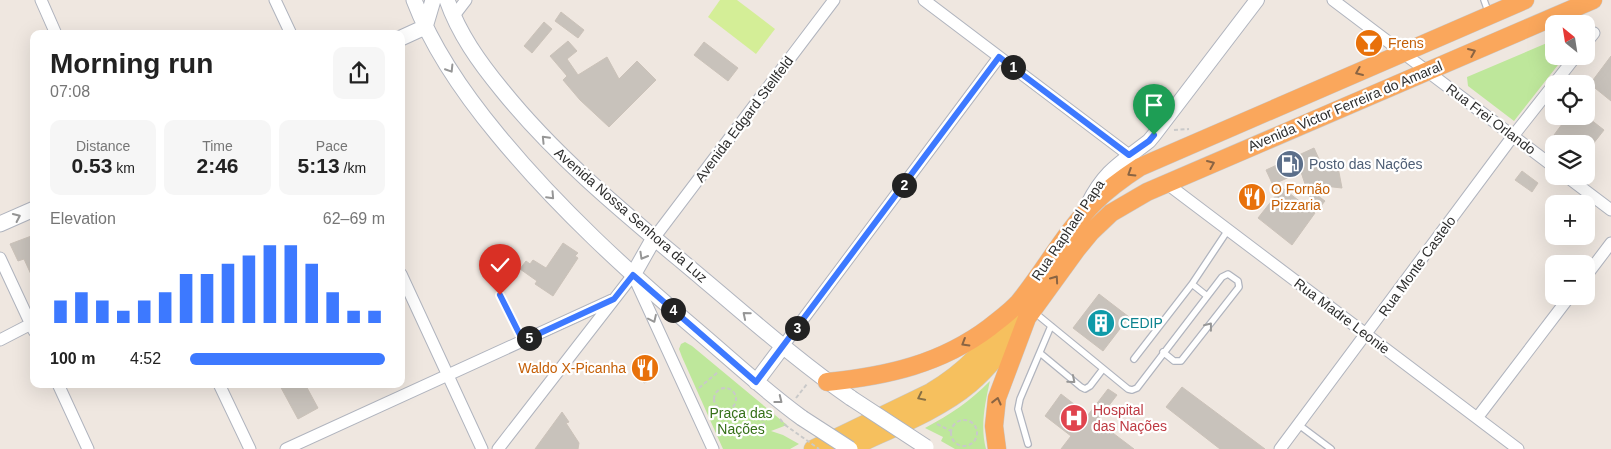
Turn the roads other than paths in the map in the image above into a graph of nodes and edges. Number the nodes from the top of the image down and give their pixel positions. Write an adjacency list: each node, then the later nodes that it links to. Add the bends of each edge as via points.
1 (40, 0): 16 (street)
2 (275, 0): 17 (street)
3 (414, 0): 15 (main road)
4 (433, 0): 15 (main road)
5 (447, 0): 14 (main road, Avenida Nossa Senhora da Luz)
6 (466, 0): 14 (street)
7 (834, 0): 38 (street, Avenida Edgard Stellfeld)
8 (924, 0): 20 (street)
9 (1257, 0): 25 (street, Rua Raphael Papa)
10 (1333, 0): 19 (street, Rua Frei Orlando)
11 (1525, 0): 13 (highway, Avenida Victor Ferreira do Amaral)
12 (1593, 0): 22 (highway, Avenida Victor Ferreira do Amaral, one-way to 12)
13 (1487, 8): 19 (highway, Avenida Victor Ferreira do Amaral)
14 (454, 17): 38 (main road, Avenida Nossa Senhora da Luz, one-way to 14, via 570,163 529,121 475,55)
15 (425, 27): 18 (main road); 42 (main road, one-way to 42, via 470,100 510,149 552,197)
16 (54, 30)
17 (288, 30)
18 (405, 36)
19 (1403, 53): 22 (street, Rua Frei Orlando); 27 (highway, Avenida Victor Ferreira do Amaral, one-way to 27)
20 (999, 57): 28 (street); 56 (street)
21 (1569, 65): 23 (street, Rua Monte Castelo)
22 (1428, 71): 26 (street, Rua Frei Orlando); 30 (highway, Avenida Victor Ferreira do Amaral, one-way to 22)
23 (1561, 75)
24 (1545, 95): 26 (street, Rua Monte Castelo)
25 (1154, 135): 27 (street, via 1161,149 1167,153); 28 (street, Rua Raphael Papa)
26 (1513, 136): 29 (street, Rua Frei Orlando); 53 (street, Rua Monte Castelo)
27 (1174, 151): 34 (highway, Avenida Victor Ferreira do Amaral, one-way to 34, via 1122,178)
28 (1129, 155): 34 (street, Rua Raphael Papa, via 1101,182)
29 (1545, 160)
30 (1166, 183): 35 (highway, Avenida Victor Ferreira do Amaral, via 1126,203); 37 (street, Rua Madre Leonie)
31 (1578, 185): 32 (street)
32 (1611, 210)
33 (30, 211): 36 (main road, one-way to 33)
34 (1080, 218): 49 (highway, Rua Raphael Papa)
35 (1102, 221): 49 (highway, Rua Raphael Papa, one-way to 35)
36 (0, 224)
37 (1228, 230): 44 (lane); 53 (street, Rua Madre Leonie)
38 (654, 238): 42 (main road, one-way to 42); 56 (main road, Avenida Nossa Senhora da Luz, one-way to 38)
39 (1611, 243): 41 (street)
40 (0, 258): 50 (street)
41 (1595, 264)
42 (633, 275): 47 (street); 62 (main road); 75 (street, one-way to 75)
43 (405, 283): 61 (street)
44 (1192, 284): 46 (lane); 59 (lane)
45 (500, 295): 55 (lane)
46 (1208, 296): 57 (lane); 57 (lane, one-way to 46, via 1174,361 1182,361 1233,294 1238,281 1225,275)
47 (614, 299): 55 (street); 74 (street)
48 (1563, 305): 66 (street)
49 (1026, 311): 51 (lane); 63 (highway, one-way to 63, via 937,358 910,368); 76 (main road, Rua Raphael Papa, one-way to 76, via 948,382); 77 (main road, Rua Raphael Papa, via 994,360 970,384 942,403); 78 (highway, one-way to 49, via 994,426 997,398)
50 (30, 324)
51 (1051, 326): 58 (lane); 60 (lane)
52 (30, 329): 54 (street)
53 (1366, 334): 66 (street, Rua Madre Leonie); 67 (street, Rua Monte Castelo)
54 (0, 340)
55 (523, 341): 61 (street)
56 (783, 346): 62 (main road); 63 (main road, Avenida Nossa Senhora da Luz)
57 (1163, 352): 60 (lane, via 1132,390)
58 (1040, 353): 60 (lane, one-way to 60, via 1085,389); 68 (lane, via 1018,410)
59 (1134, 359)
60 (1103, 369)
61 (448, 375): 72 (street); 73 (street)
62 (756, 382): 77 (main road, one-way to 77, bridge)
63 (827, 382): 69 (main road, Avenida Nossa Senhora da Luz, bridge)
64 (60, 388): 70 (street)
65 (221, 388): 71 (street)
66 (1477, 418): 81 (street, Rua Madre Leonie)
67 (1299, 425): 79 (street, Rua Monte Castelo); 80 (lane)
68 (1028, 444)
69 (928, 448)
70 (88, 449)
71 (250, 449)
72 (286, 449)
73 (482, 449)
74 (498, 449)
75 (714, 449)
76 (813, 449)
77 (849, 449)
78 (997, 449)
79 (1280, 449)
80 (1331, 449)
81 (1518, 449)

